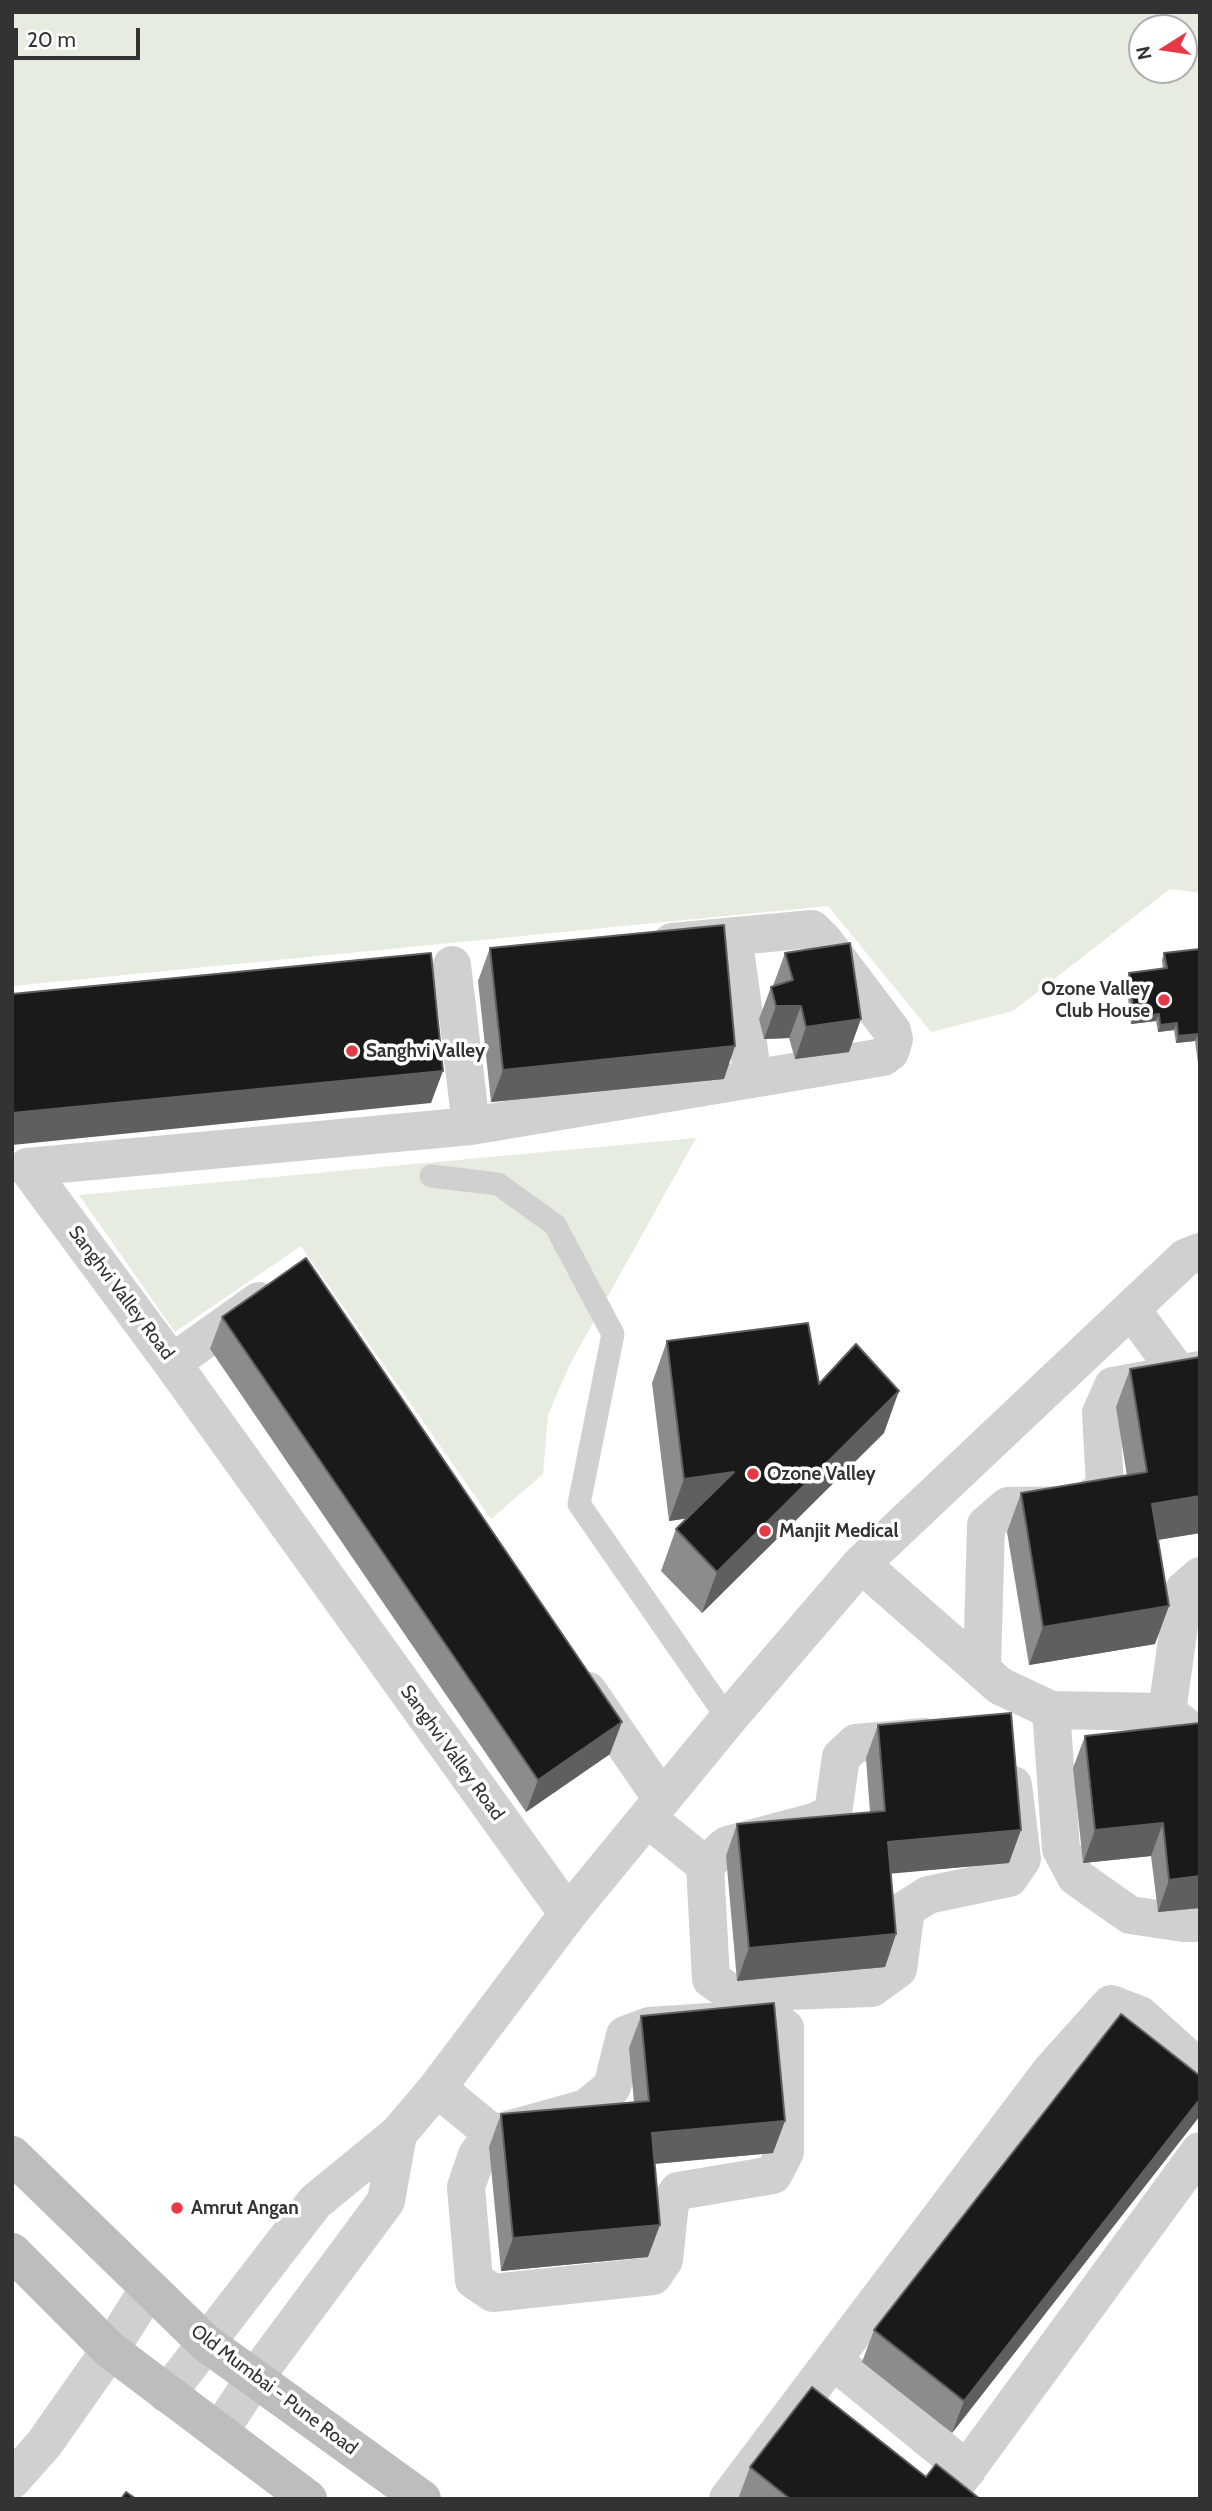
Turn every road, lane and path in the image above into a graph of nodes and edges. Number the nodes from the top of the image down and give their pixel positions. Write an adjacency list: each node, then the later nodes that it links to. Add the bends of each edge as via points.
1 (733, 936): 2 (street); 4 (street); 4 (street, Sanghvi Valley Road, via 812,929 886,1021 894,1039 890,1052 883,1056)
2 (639, 946)
3 (492, 961): 5 (street, via 438,967)
4 (753, 1079): 5 (street, Sanghvi Valley Road)
5 (471, 1126): 6 (street, Sanghvi Valley Road)
6 (20, 1168): 11 (street, Sanghvi Valley Road)
7 (431, 1176): 19 (lane, via 498,1184 555,1225 612,1334 579,1504)
8 (1200, 1252): 10 (street, via 1185,1258)
9 (292, 1280): 11 (street)
10 (1131, 1309): 12 (street); 13 (street)
11 (172, 1363): 25 (street, Sanghvi Valley Road)
12 (1189, 1372): 16 (street, via 1113,1386 1101,1413 1105,1486 1084,1505 1008,1506 986,1525)
13 (861, 1564): 16 (street); 19 (street)
14 (1200, 1576): 18 (street, via 1184,1590)
15 (566, 1659): 23 (street)
16 (982, 1668): 17 (street, via 1000,1686)
17 (1051, 1710): 18 (street); 26 (street, via 1061,1849 1076,1877 1130,1915)
18 (1167, 1712): 21 (street)
19 (728, 1719): 23 (street)
20 (962, 1733): 24 (street, via 856,1743 841,1757 833,1813 727,1845)
21 (1200, 1738)
22 (1010, 1753): 24 (street, via 1022,1859 1009,1878 928,1895 906,1909 898,1969 872,1988 731,1993 711,1979)
23 (655, 1808): 24 (street); 25 (street)
24 (705, 1865)
25 (568, 1914): 28 (street)
26 (1200, 1923)
27 (1200, 2069): 37 (street, via 1140,2015 1111,2004 1050,2072)
28 (437, 2088): 29 (street); 30 (street)
29 (398, 2134): 35 (street, via 315,2202); 38 (street, via 386,2201)
30 (493, 2134): 30 (street, via 586,2108 612,2088 625,2035 649,2026 772,2018 785,2028 785,2152 773,2175 678,2191 670,2203 664,2260 653,2276 493,2293 474,2280 466,2187 477,2155)
31 (1200, 2151): 42 (street)
32 (12, 2155): 34 (main road, Old Mumbai - Pune Road)
33 (12, 2252): 36 (main road)
34 (149, 2288): 35 (main road, Old Mumbai - Pune Road); 36 (street)
35 (206, 2343): 38 (main road, Old Mumbai - Pune Road); 39 (street)
36 (110, 2350): 39 (main road); 41 (street, via 44,2444)
37 (834, 2361): 42 (street); 45 (street, via 815,2408)
38 (254, 2379): 40 (street); 44 (main road, Old Mumbai - Pune Road)
39 (167, 2394): 40 (main road)
40 (219, 2432): 43 (main road)
41 (12, 2480)
42 (956, 2484)
43 (308, 2499)
44 (422, 2499)
45 (728, 2499)

